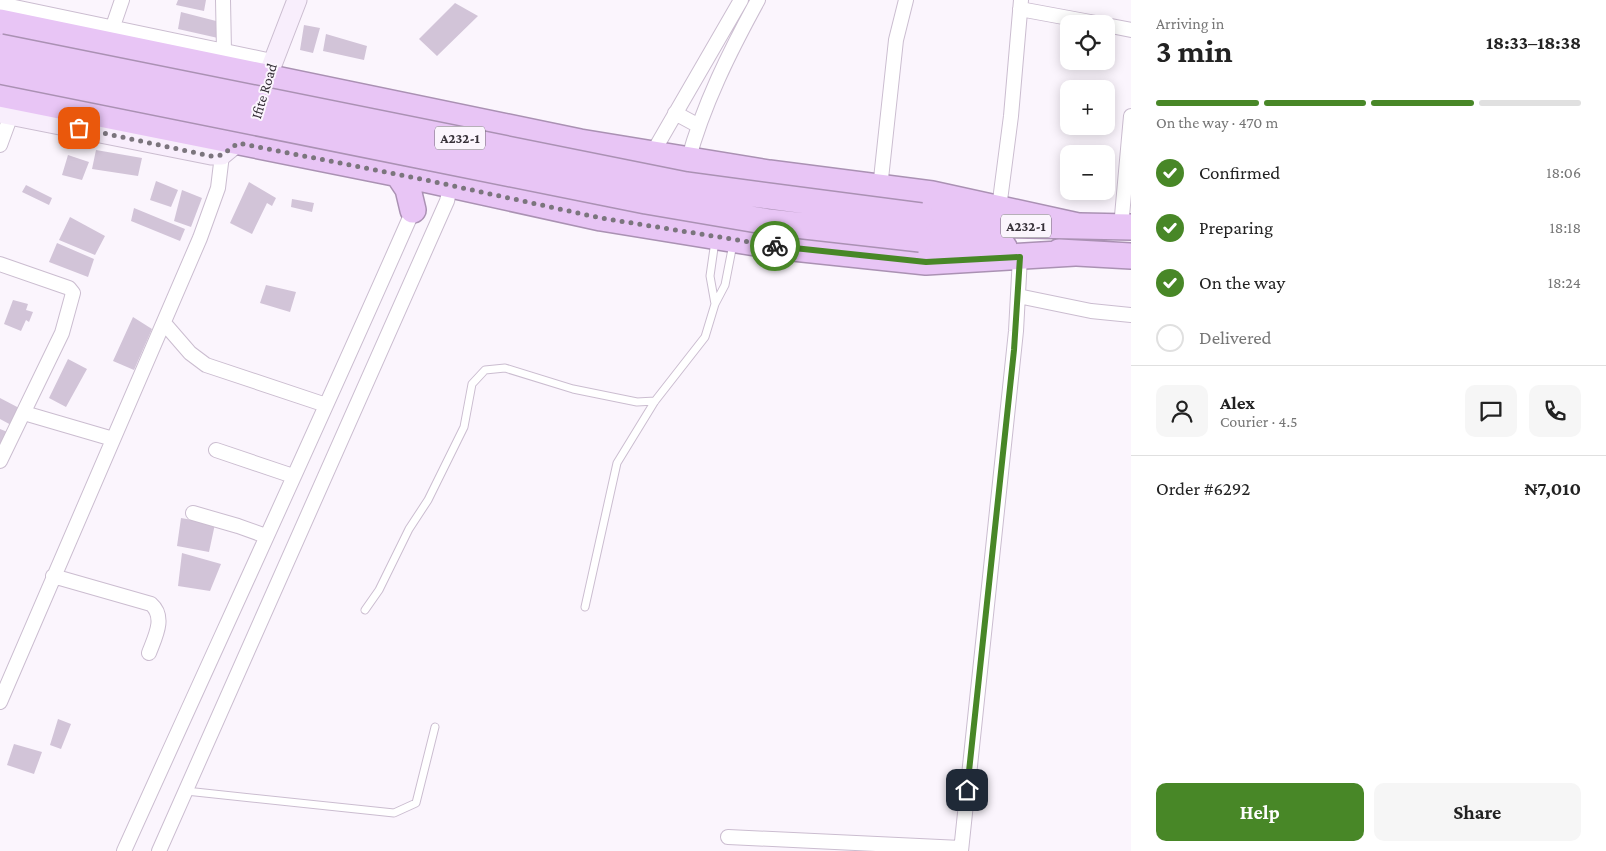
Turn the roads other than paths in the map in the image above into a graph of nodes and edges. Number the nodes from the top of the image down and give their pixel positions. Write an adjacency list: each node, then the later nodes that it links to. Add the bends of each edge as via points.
1 (122, 0): 13 (street)
2 (222, 0): 15 (street)
3 (297, 0): 16 (street, Ifite Road)
4 (741, 0): 18 (street)
5 (758, 0): 19 (street)
6 (906, 0): 32 (street, via 896,40)
7 (0, 4): 13 (street)
8 (1021, 5): 9 (street); 33 (street, via 1012,116)
9 (1063, 15)
10 (0, 22): 13 (highway)
11 (1115, 27): 12 (street)
12 (1131, 30)
13 (109, 36): 15 (street); 16 (highway)
14 (0, 47): 37 (highway, A232-1, bridge, via 686,185)
15 (224, 51): 16 (street)
16 (269, 69): 22 (highway); 25 (street, Ifite Road)
17 (0, 71): 37 (highway, A232-1, bridge, via 646,201 769,222)
18 (694, 80): 19 (street); 21 (street)
19 (714, 90): 24 (street)
20 (4, 108): 25 (highway); 26 (street)
21 (675, 113): 24 (street); 27 (street)
22 (449, 114): 27 (highway); 30 (street); 31 (street, via 454,153)
23 (1131, 116): 36 (street)
24 (699, 126): 28 (street)
25 (238, 143): 29 (highway); 46 (street)
26 (0, 145)
27 (652, 154): 28 (highway)
28 (688, 161): 32 (highway)
29 (398, 174): 30 (highway); 34 (highway, via 408,190)
30 (426, 180): 31 (highway); 34 (street)
31 (451, 185): 38 (highway, via 601,218); 62 (street, via 447,201)
32 (880, 188): 33 (highway, via 932,194)
33 (999, 208): 35 (highway)
34 (413, 210): 48 (street)
35 (1078, 226): 36 (highway, A232-1); 37 (highway, A232-1, via 980,224)
36 (1126, 227)
37 (921, 228): 39 (highway, A232-1)
38 (724, 239): 41 (highway, via 926,262); 44 (lane, via 725,285); 44 (lane, via 710,276)
39 (1075, 253): 40 (highway, A232-1); 41 (highway)
40 (1131, 256)
41 (1020, 257): 43 (street)
42 (0, 264): 49 (street, via 69,288 74,293 62,332)
43 (1018, 296): 45 (street, via 1072,308); 64 (street, via 1007,428)
44 (715, 304): 47 (lane, via 705,337)
45 (1131, 315)
46 (164, 323): 48 (street, via 190,353 206,365); 50 (street)
47 (655, 401): 57 (lane, via 617,463); 58 (lane, via 638,402 573,389 505,368 485,370 472,384 458,441 379,590)
48 (326, 405): 53 (street)
49 (24, 413): 50 (street); 52 (street)
50 (113, 439): 56 (street)
51 (216, 450): 53 (street)
52 (0, 461)
53 (293, 476): 55 (street)
54 (193, 513): 55 (street)
55 (266, 536): 65 (street)
56 (53, 576): 59 (street, via 151,604 158,609 160,618); 60 (street)
57 (585, 607)
58 (365, 610)
59 (149, 653)
60 (0, 702)
61 (435, 727): 62 (lane, via 416,803 394,813)
62 (186, 791): 66 (street)
63 (728, 836): 64 (street)
64 (961, 849)
65 (124, 851)
66 (159, 851)

